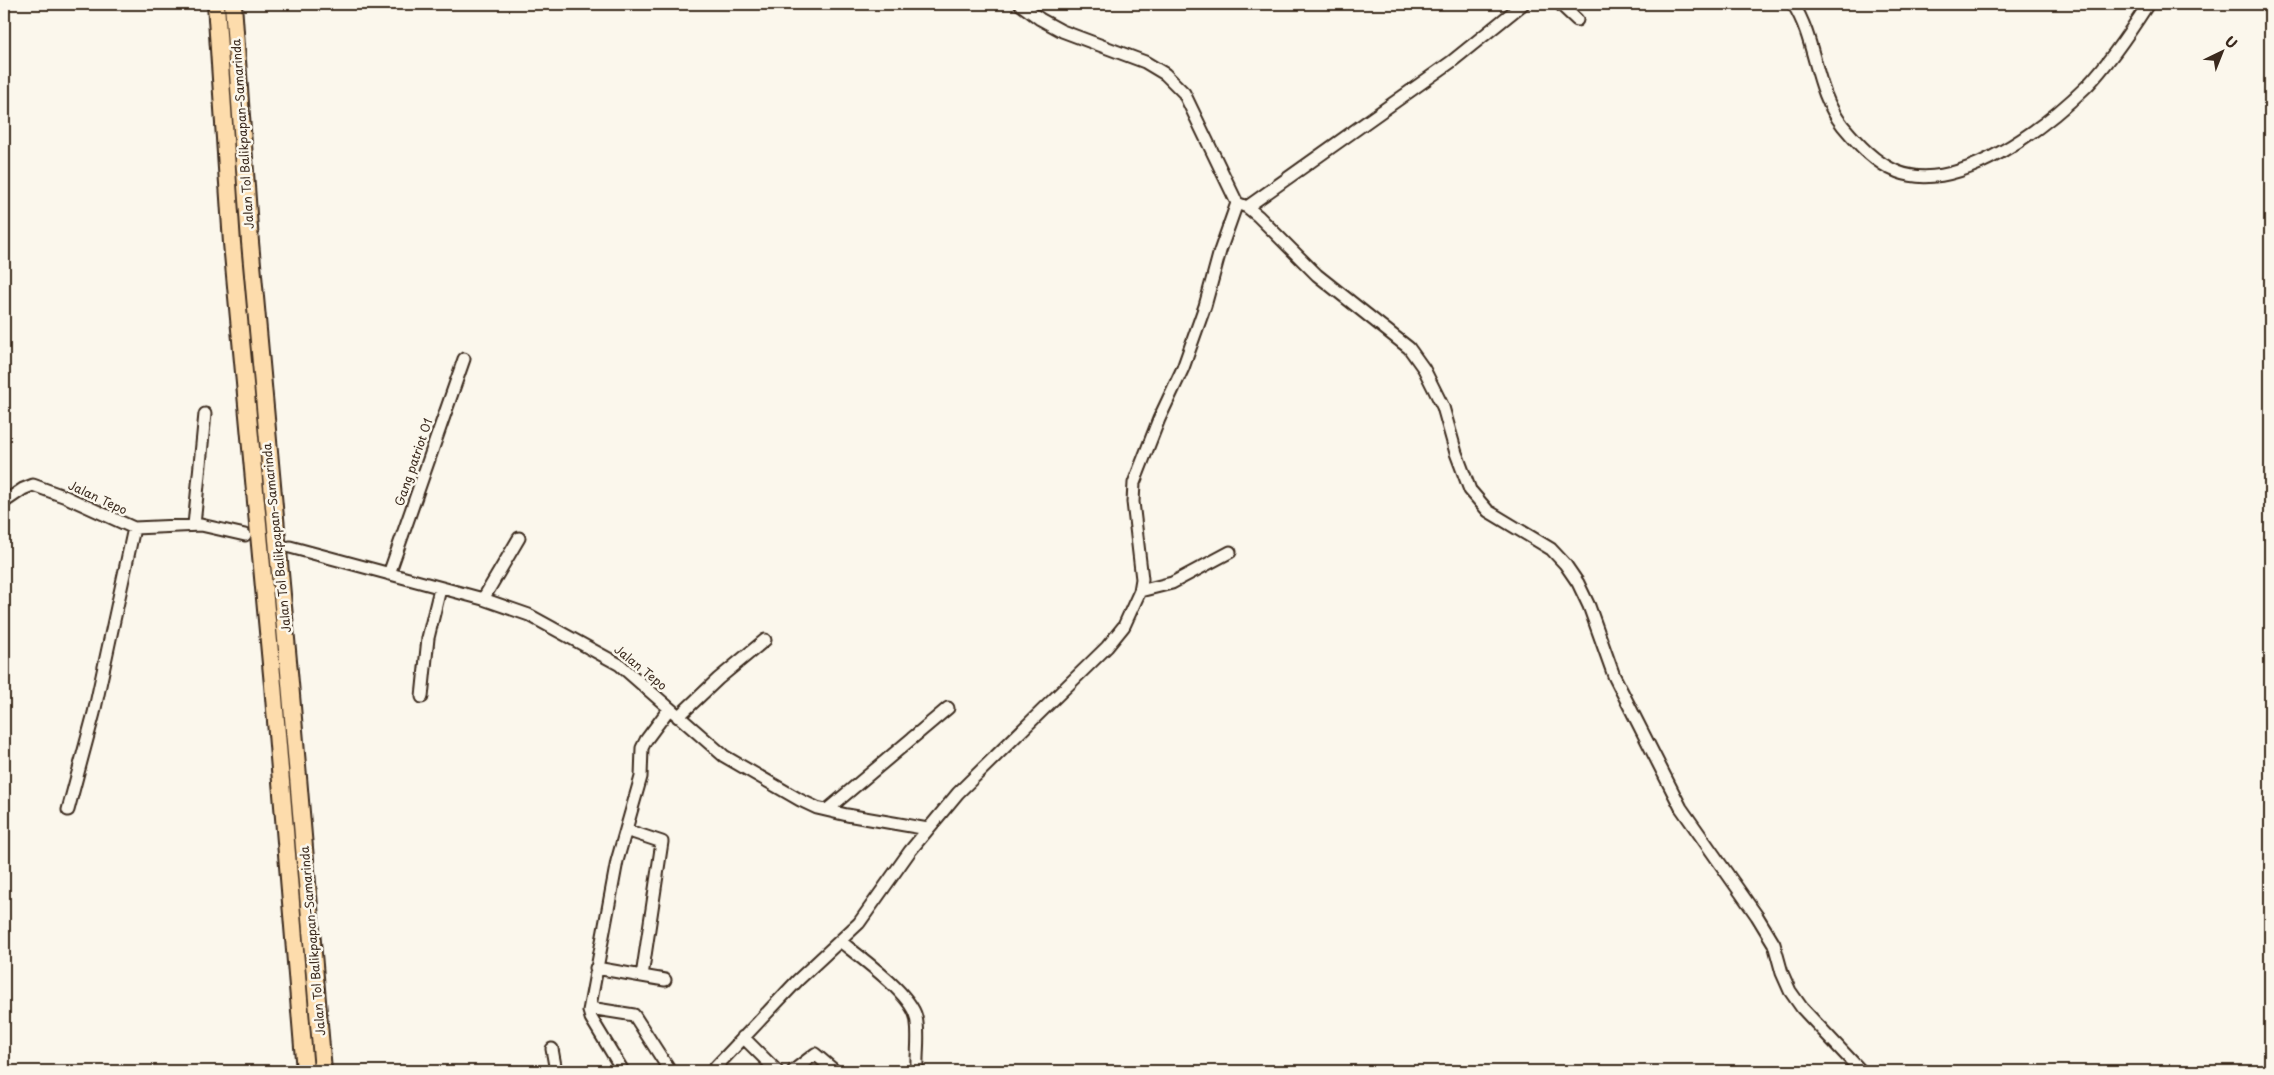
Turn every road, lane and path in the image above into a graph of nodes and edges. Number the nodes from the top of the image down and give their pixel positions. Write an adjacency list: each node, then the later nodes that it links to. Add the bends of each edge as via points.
1 (216, 4): 38 (highway, Jalan Tol Balikpapan–Samarinda, via 232,243)
2 (233, 4): 39 (highway, Jalan Tol Balikpapan–Samarinda, via 250,251)
3 (1020, 4): 9 (street, via 1062,31 1144,62 1165,74 1184,93)
4 (1524, 4): 9 (street, via 1451,62)
5 (1560, 4): 8 (street)
6 (1793, 4): 7 (street, via 1805,29 1829,103 1842,124 1870,154 1898,172 1918,176 1960,170 1983,161 2046,121 2108,62)
7 (2148, 4)
8 (1577, 20)
9 (1242, 205): 21 (street, via 1183,368 1134,483 1133,502 1142,579); 48 (street, via 1317,275 1409,348 1424,369 1443,407 1470,490 1488,511 1551,549 1565,564 1589,606 1614,676 1681,808 1774,944 1790,992)
10 (464, 359): 19 (street, Gang patriot 01)
11 (205, 414): 13 (street)
12 (4, 502): 14 (street, Jalan Tepo, via 33,486 66,497)
13 (194, 525): 14 (street, Jalan Tepo); 15 (street, Jalan Tepo)
14 (134, 528): 27 (street, via 105,666)
15 (245, 535)
16 (519, 538): 22 (street)
17 (290, 547): 19 (street, Jalan Tepo)
18 (1230, 552): 21 (street, via 1172,583)
19 (389, 574): 20 (street, Jalan Tepo)
20 (440, 589): 22 (street, Jalan Tepo); 24 (street, via 428,638)
21 (1140, 591): 29 (street, via 1124,626 1107,647 958,793)
22 (483, 599): 26 (street, Jalan Tepo, via 529,615 604,655 646,686)
23 (765, 640): 26 (street)
24 (422, 697)
25 (948, 708): 28 (street)
26 (673, 713): 28 (street, Jalan Tepo, via 730,761 800,800); 30 (street, via 642,748 641,776)
27 (68, 810)
28 (828, 810): 29 (street, Jalan Tepo)
29 (928, 829): 31 (street, via 859,923)
30 (626, 830): 32 (street); 33 (street, via 662,842)
31 (841, 940): 36 (street); 47 (street, via 906,999 915,1015 918,1033)
32 (596, 968): 33 (street); 35 (street)
33 (642, 976): 34 (street)
34 (665, 980)
35 (590, 1008): 41 (street, via 591,1018); 42 (street, via 634,1015)
36 (743, 1037): 43 (street); 44 (street)
37 (552, 1049): 40 (street)
38 (305, 1071)
39 (323, 1071)
40 (556, 1071)
41 (623, 1071)
42 (670, 1071)
43 (712, 1071)
44 (777, 1071)
45 (793, 1071): 46 (street, via 815,1054)
46 (834, 1071)
47 (917, 1071)
48 (1861, 1071)

